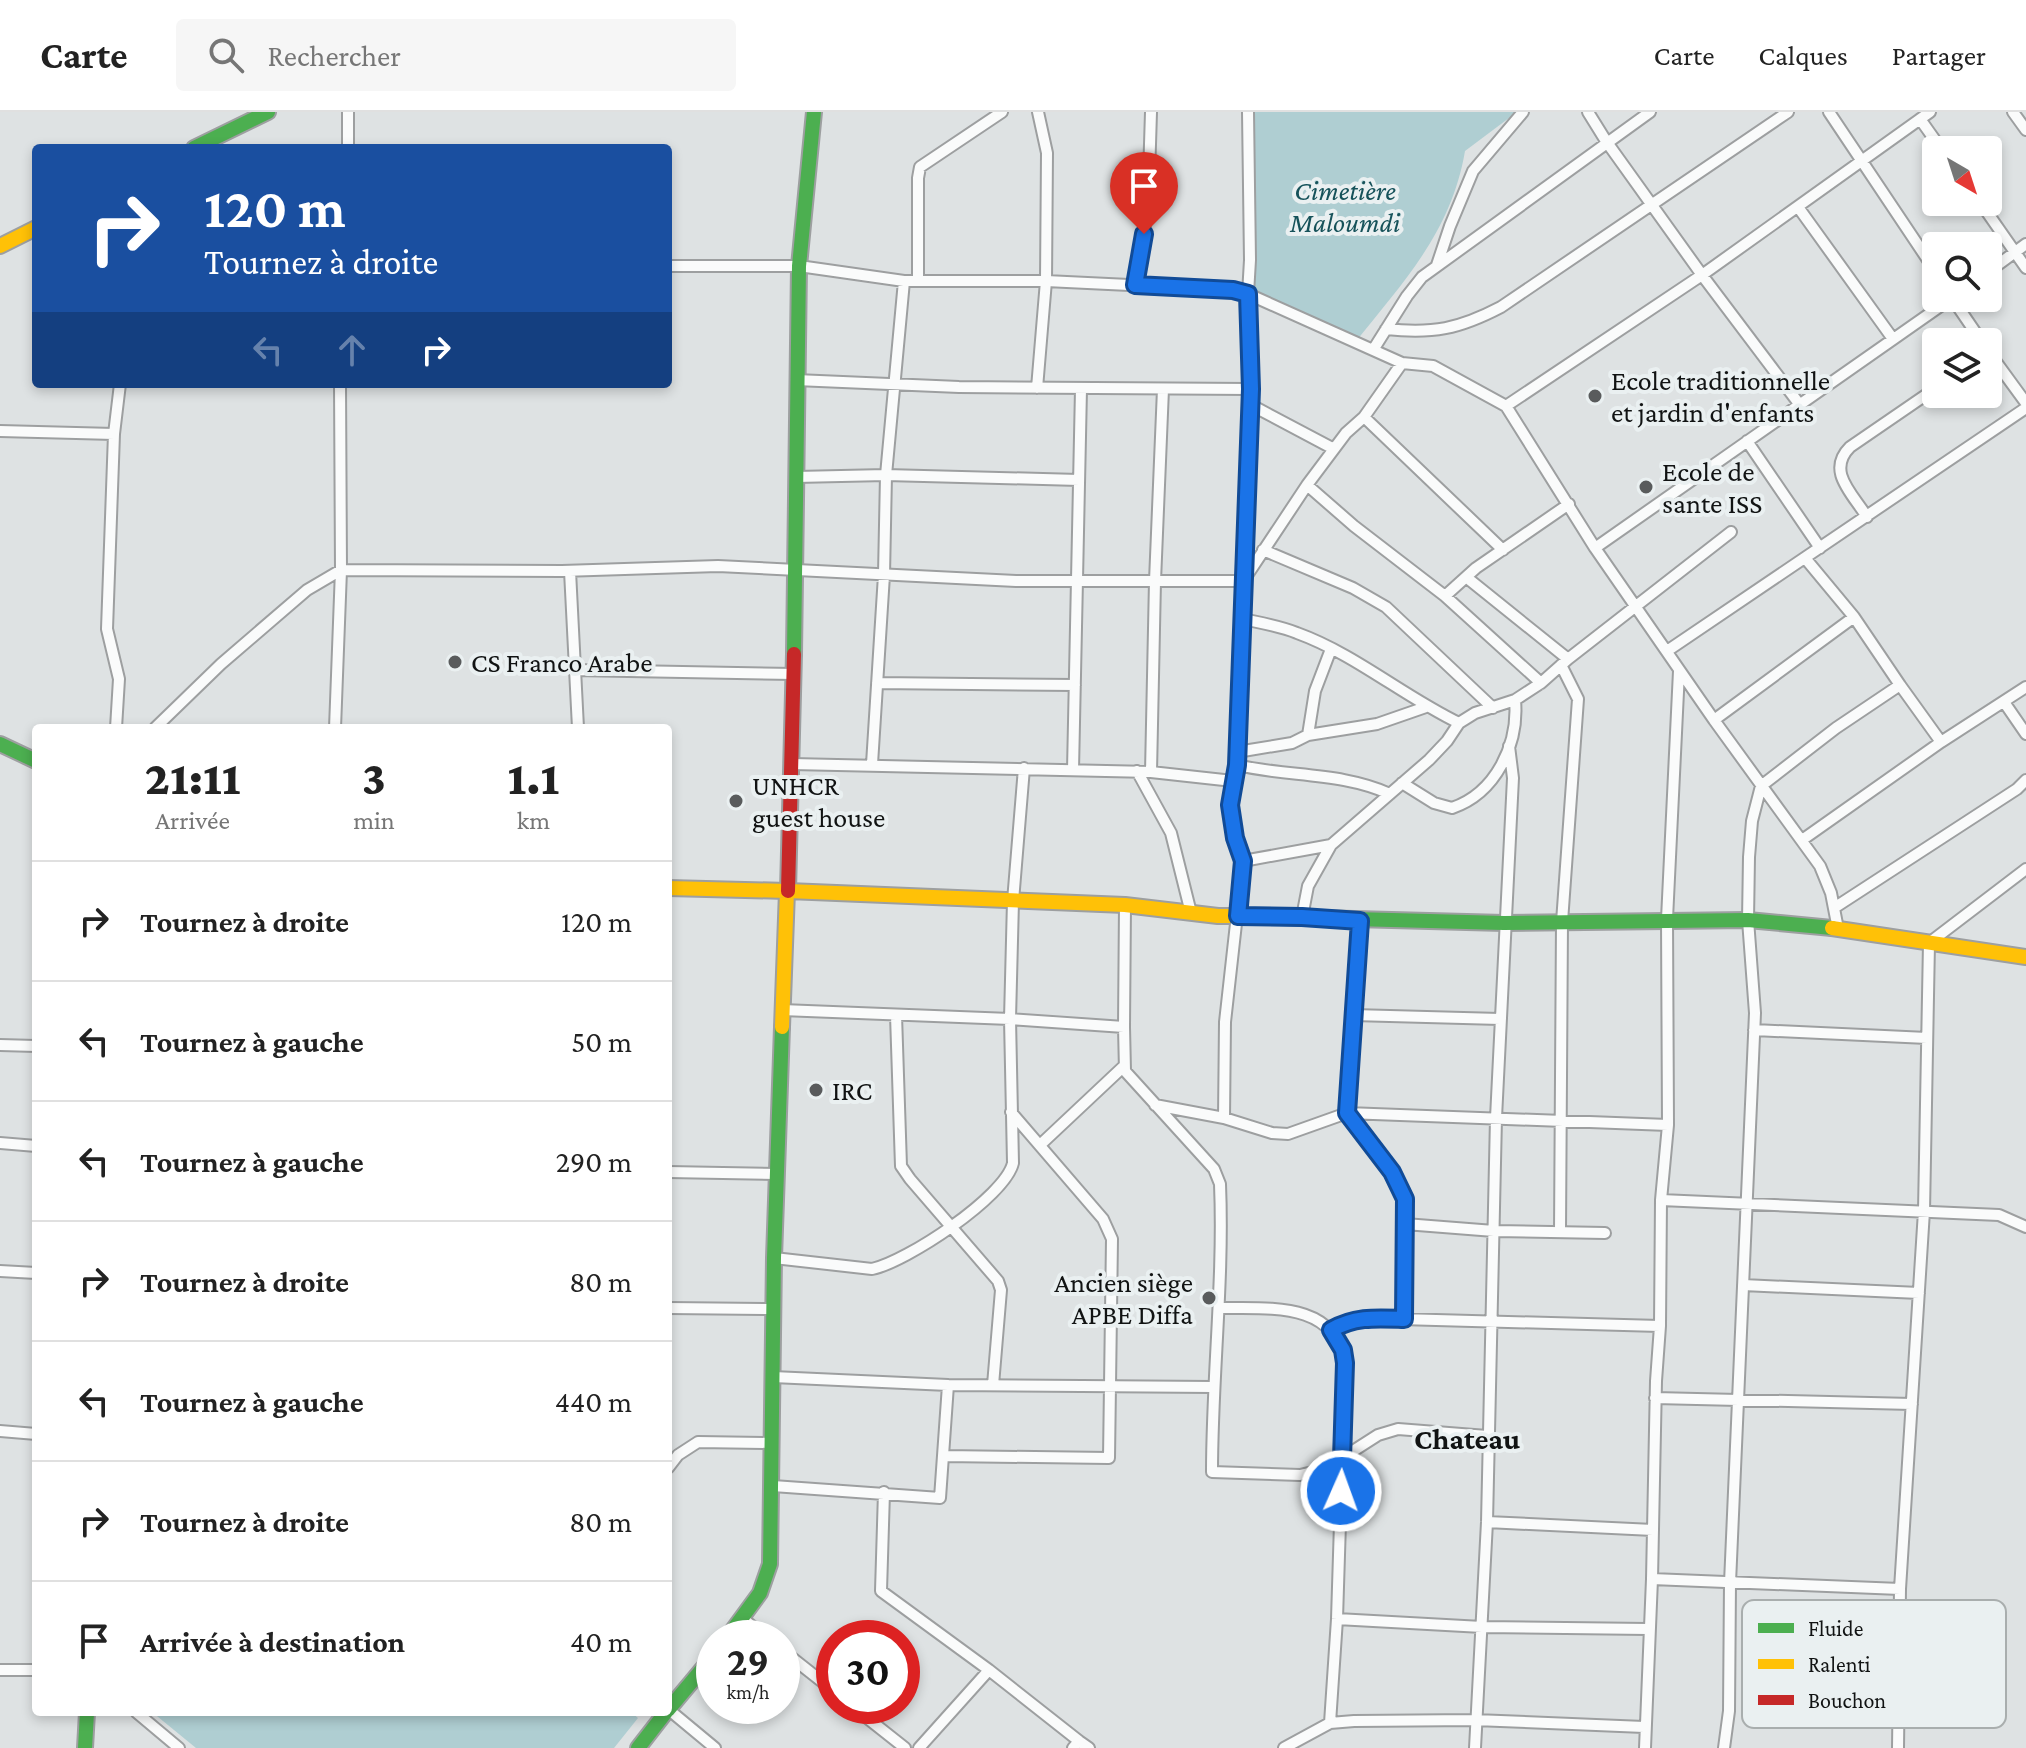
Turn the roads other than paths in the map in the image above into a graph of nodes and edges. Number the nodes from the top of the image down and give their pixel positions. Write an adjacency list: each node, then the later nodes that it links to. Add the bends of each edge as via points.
1 (268, 112): 18 (street)
2 (348, 112): 19 (street)
3 (814, 112): 31 (street)
4 (1002, 112): 35 (street, via 920,167)
5 (1038, 112): 37 (street, via 1047,153)
6 (1151, 112): 38 (street, via 1148,208)
7 (1248, 112): 39 (street)
8 (1523, 112): 32 (street, via 1473,171)
9 (1588, 112): 17 (street)
10 (1650, 112): 17 (street)
11 (1788, 112): 21 (street)
12 (1829, 112): 20 (street)
13 (2013, 112): 15 (street)
14 (1926, 114): 16 (street); 20 (street)
15 (2026, 130)
16 (1936, 136)
17 (1606, 141): 21 (street); 32 (street)
18 (202, 144)
19 (348, 144)
20 (1863, 160): 22 (street); 27 (street)
21 (1653, 205): 34 (street); 41 (street, via 1470,323 1411,332)
22 (1798, 207): 34 (street); 42 (street)
23 (1990, 216): 28 (street)
24 (32, 230): 26 (street)
25 (2026, 244): 28 (street)
26 (0, 246)
27 (1922, 251)
28 (2016, 251): 29 (street); 33 (street)
29 (2002, 262)
30 (672, 266): 31 (street)
31 (799, 266): 36 (street); 46 (street)
32 (1436, 267): 41 (street, via 1422,277)
33 (2026, 268)
34 (1702, 275): 56 (street); 57 (street)
35 (918, 280): 36 (street); 37 (street)
36 (904, 281): 47 (street)
37 (1046, 281): 38 (street); 50 (street)
38 (1135, 285): 39 (street)
39 (1248, 294): 43 (street); 53 (street)
40 (1932, 312): 42 (street)
41 (1386, 329): 43 (street)
42 (1893, 339): 56 (street)
43 (1373, 350): 44 (street)
44 (1402, 363): 57 (street, via 1433,366); 59 (street)
45 (2002, 372): 58 (street)
46 (796, 380): 47 (street); 65 (street)
47 (896, 386): 50 (street); 64 (street)
48 (120, 388): 61 (street)
49 (340, 388): 76 (street)
50 (1037, 388): 51 (street)
51 (1081, 389): 52 (street); 66 (street)
52 (1163, 389): 53 (street); 82 (street)
53 (1251, 389): 55 (street)
54 (1922, 398): 69 (street, via 1841,456 1841,477)
55 (1251, 405): 63 (street); 83 (street)
56 (1800, 405): 62 (street)
57 (1506, 406): 68 (street)
58 (2026, 406): 69 (street)
59 (1364, 417): 63 (street); 74 (street)
60 (0, 431): 61 (street)
61 (114, 434): 105 (street, via 107,629 119,679)
62 (1747, 441): 71 (street); 72 (street)
63 (1334, 449): 67 (street)
64 (886, 475): 65 (street); 66 (street); 79 (street)
65 (796, 477): 77 (street)
66 (1079, 480): 81 (street)
67 (1307, 485): 73 (street); 84 (street)
68 (1569, 504): 71 (street); 74 (street)
69 (1867, 517): 72 (street)
70 (1731, 532): 85 (street)
71 (1595, 548): 85 (street)
72 (1820, 548): 75 (street)
73 (1263, 550): 83 (street); 102 (street, via 1386,607)
74 (1503, 550): 80 (street)
75 (1805, 558): 86 (street); 89 (street)
76 (341, 570): 78 (street); 106 (street, via 296,599); 107 (street)
77 (797, 570): 78 (street, via 718,566); 79 (street); 93 (street)
78 (570, 571): 91 (street)
79 (884, 575): 81 (street); 94 (street)
80 (1466, 577): 84 (street); 90 (street)
81 (1078, 581): 82 (street); 96 (street)
82 (1155, 581): 83 (street); 122 (street)
83 (1243, 581): 87 (street)
84 (1445, 596): 95 (street)
85 (1635, 605): 89 (street); 90 (street)
86 (1854, 617): 97 (street); 103 (street)
87 (1243, 619): 88 (street, via 1297,633); 114 (street)
88 (1331, 649): 101 (street); 110 (street, via 1315,691)
89 (1667, 651): 92 (street)
90 (1564, 662): 95 (street); 143 (street, via 1578,699)
91 (574, 670): 93 (street); 108 (street)
92 (1679, 670): 103 (street); 140 (street)
93 (794, 674): 116 (street)
94 (877, 683): 96 (street); 117 (street)
95 (1541, 683): 99 (street)
96 (1075, 685): 120 (street)
97 (1900, 685): 111 (street); 126 (street)
98 (2026, 687): 100 (street)
99 (1515, 700): 102 (street); 113 (street, via 1517,721)
100 (2004, 702): 109 (street); 111 (street)
101 (1426, 707): 104 (street); 110 (street, via 1377,724)
102 (1493, 708): 104 (street)
103 (1714, 720): 126 (street)
104 (1459, 723): 125 (street)
105 (116, 724)
106 (159, 724)
107 (335, 724)
108 (578, 724)
109 (2026, 734)
110 (1308, 735): 114 (street, via 1292,743)
111 (1941, 742): 128 (street)
112 (0, 744): 115 (street)
113 (1509, 746): 125 (street, via 1492,781 1452,808); 144 (street, via 1513,778)
114 (1237, 752): 118 (street)
115 (32, 759)
116 (792, 764): 117 (street); 133 (street)
117 (872, 764): 119 (street)
118 (1237, 765): 124 (street); 127 (street, via 1356,781)
119 (1024, 768): 120 (street); 134 (street)
120 (1073, 770): 121 (street)
121 (1137, 771): 122 (street); 137 (street, via 1171,833)
122 (1151, 772): 124 (street)
123 (2026, 780): 136 (street)
124 (1233, 781): 130 (street, via 1230,805)
125 (1402, 783): 127 (street)
126 (1761, 786): 128 (street); 141 (street, via 1752,821)
127 (1390, 794): 129 (street)
128 (1802, 840): 136 (street, via 1820,866)
129 (1331, 845): 130 (street); 139 (street, via 1308,886)
130 (1243, 861): 138 (street)
131 (2026, 869): 146 (street)
132 (672, 888): 133 (street)
133 (787, 891): 134 (street); 148 (street)
134 (1013, 901): 135 (street); 151 (street)
135 (1125, 905): 137 (street); 153 (street)
136 (1834, 908): 145 (street)
137 (1191, 913): 138 (street)
138 (1238, 916): 139 (street); 162 (street, via 1225,1022)
139 (1302, 917): 142 (street)
140 (1667, 919): 141 (street); 143 (street); 165 (street)
141 (1748, 920): 145 (street); 154 (street)
142 (1360, 921): 144 (street); 150 (street)
143 (1562, 922): 144 (street); 164 (street)
144 (1504, 923): 152 (street)
145 (1838, 929): 146 (street)
146 (1929, 943): 147 (street); 155 (street)
147 (2026, 957)
148 (782, 1010): 149 (street); 170 (street)
149 (896, 1015): 151 (street); 175 (street, via 901,1166)
150 (1353, 1015): 152 (street); 161 (street)
151 (1010, 1019): 153 (street); 160 (street)
152 (1500, 1019): 163 (street)
153 (1124, 1027): 158 (street)
154 (1754, 1030): 155 (street); 172 (street)
155 (1927, 1038): 173 (street)
156 (0, 1045): 157 (street)
157 (32, 1046)
158 (1123, 1067): 159 (street); 167 (street)
159 (1155, 1105): 162 (street); 186 (street, via 1218,1176)
160 (1011, 1112): 167 (street); 175 (street, via 1013,1163 1008,1177)
161 (1347, 1113): 162 (street, via 1288,1134); 163 (street); 174 (street, via 1397,1181 1405,1199)
162 (1224, 1118)
163 (1496, 1118): 164 (street); 177 (street)
164 (1560, 1123): 165 (street); 178 (street)
165 (1668, 1125): 171 (street)
166 (0, 1143): 168 (street)
167 (1040, 1145): 195 (street, via 1110,1230)
168 (32, 1146)
169 (672, 1172): 170 (street)
170 (777, 1174): 180 (street)
171 (1661, 1200): 172 (street); 190 (street)
172 (1746, 1202): 173 (street); 183 (street)
173 (1924, 1211): 176 (street, via 1999,1215); 184 (street)
174 (1405, 1224): 177 (street); 188 (street)
175 (953, 1227): 180 (street, via 872,1269); 194 (street, via 1001,1290)
176 (2026, 1227)
177 (1494, 1231): 178 (street); 189 (street)
178 (1560, 1231): 179 (street)
179 (1605, 1233)
180 (774, 1258): 187 (street)
181 (0, 1271): 182 (street)
182 (32, 1273)
183 (1743, 1285): 184 (street); 198 (street)
184 (1919, 1293): 199 (street)
185 (672, 1308): 187 (street)
186 (1219, 1308): 191 (street, via 1302,1313); 196 (street)
187 (775, 1309): 192 (street)
188 (1404, 1319): 189 (street); 191 (street, via 1364,1318)
189 (1491, 1323): 190 (street); 202 (street)
190 (1660, 1326): 197 (street)
191 (1331, 1330): 205 (street, via 1345,1363)
192 (773, 1377): 193 (street); 203 (street)
193 (948, 1385): 194 (street); 204 (street)
194 (993, 1385): 195 (street)
195 (1112, 1386): 196 (street); 204 (street, via 1109,1458)
196 (1213, 1387): 205 (street, via 1212,1472 1300,1475)
197 (1655, 1398): 198 (street); 210 (street)
198 (1738, 1400): 199 (street); 212 (street)
199 (1912, 1404): 213 (street)
200 (0, 1431): 201 (street)
201 (32, 1434)
202 (1487, 1436): 205 (street, via 1389,1430); 209 (street)
203 (772, 1443): 206 (street, via 698,1442); 207 (street)
204 (944, 1456): 208 (street, via 940,1498)
205 (1342, 1459): 216 (street)
206 (672, 1463)
207 (773, 1486): 208 (street); 215 (street, via 767,1580)
208 (884, 1492): 223 (street, via 881,1591)
209 (1487, 1522): 210 (street); 218 (street)
210 (1653, 1530): 211 (street)
211 (1652, 1579): 212 (street); 219 (street)
212 (1730, 1583): 213 (street); 247 (street)
213 (1900, 1589): 214 (street)
214 (1900, 1600)
215 (742, 1618): 217 (street)
216 (1337, 1619): 218 (street); 232 (street)
217 (744, 1620)
218 (1482, 1627): 219 (street); 231 (street)
219 (1648, 1629): 234 (street)
220 (800, 1664): 225 (street)
221 (0, 1670): 222 (street)
222 (32, 1670)
223 (989, 1670): 236 (street); 242 (street)
224 (696, 1677): 226 (street)
225 (816, 1677)
226 (672, 1705)
227 (672, 1713): 240 (street)
228 (87, 1716): 237 (street)
229 (141, 1716): 238 (street)
230 (663, 1716): 239 (street)
231 (1475, 1720): 232 (street); 234 (street); 245 (street)
232 (1330, 1723): 244 (street)
233 (875, 1724): 241 (street)
234 (1644, 1727): 246 (street)
235 (1898, 1728): 248 (street)
236 (1076, 1744): 243 (street)
237 (85, 1748)
238 (179, 1748)
239 (638, 1748)
240 (715, 1748)
241 (905, 1748)
242 (919, 1748)
243 (1089, 1748)
244 (1284, 1748)
245 (1475, 1748)
246 (1645, 1748)
247 (1724, 1748)
248 (1898, 1748)

